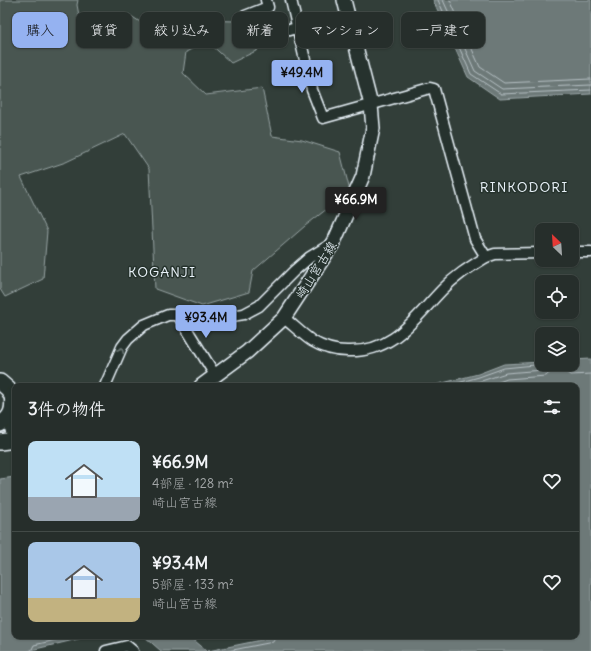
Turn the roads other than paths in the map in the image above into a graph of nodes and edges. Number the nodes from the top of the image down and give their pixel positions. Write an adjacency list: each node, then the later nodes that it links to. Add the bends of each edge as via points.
1 (266, 0): 4 (street, via 268,7 245,16 251,41)
2 (291, 0): 4 (street)
3 (344, 0): 6 (main road, 崎山宮古線)
4 (296, 28)
5 (301, 48): 6 (street, via 312,90 323,118)
6 (371, 105): 7 (main road, 崎山宮古線, via 372,128 365,168); 11 (street, via 434,89 473,232)
7 (334, 242): 12 (street, via 296,268 260,306 232,317 201,321); 13 (main road, 崎山宮古線)
8 (579, 252): 9 (street)
9 (591, 252)
10 (535, 253): 11 (street, via 495,254)
11 (486, 257): 13 (street, via 463,271 404,330 373,350 341,351 327,348 312,341)
12 (178, 315): 14 (street); 16 (street, one-way to 12, via 128,338 144,325 159,318)
13 (284, 318): 14 (main road, 崎山宮古線, via 247,352)
14 (215, 375): 17 (main road, 崎山宮古線)
15 (0, 382): 18 (highway)
16 (106, 383)
17 (205, 383)
18 (12, 396)
19 (12, 418): 20 (highway)
20 (9, 434)
21 (106, 651): 22 (street, via 127,646)
22 (133, 651)

